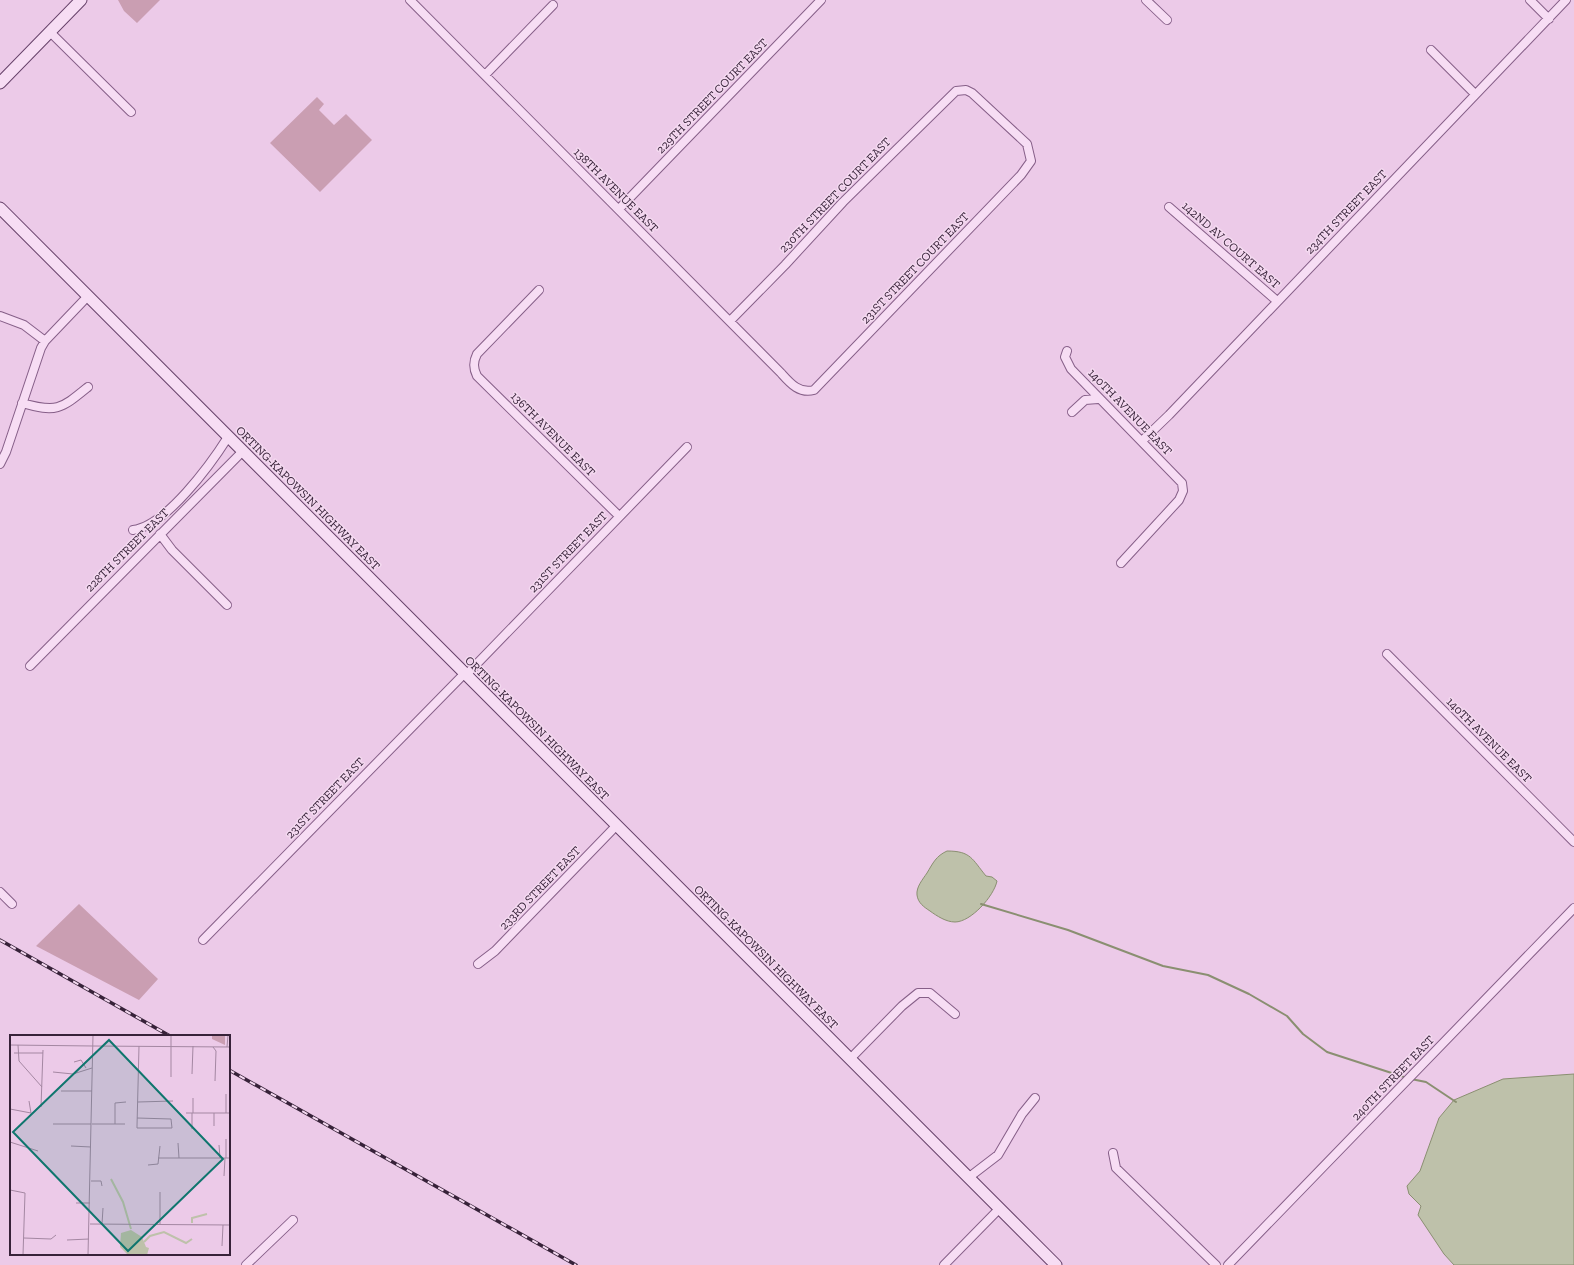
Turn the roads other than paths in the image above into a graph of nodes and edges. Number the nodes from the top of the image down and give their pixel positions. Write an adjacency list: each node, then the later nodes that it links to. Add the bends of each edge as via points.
1 (81, 0): 10 (main road)
2 (410, 0): 12 (street, 138TH AVENUE EAST)
3 (822, 0): 19 (street, 229TH STREET COURT EAST)
4 (1146, 0): 9 (street)
5 (1530, 0): 8 (street)
6 (1566, 0): 8 (street, 234TH STREET EAST)
7 (553, 5): 12 (street)
8 (1549, 19): 14 (street, 234TH STREET EAST)
9 (1167, 20)
10 (50, 32): 13 (main road); 15 (street)
11 (1431, 50): 14 (street)
12 (485, 75): 19 (street, 138TH AVENUE EAST)
13 (0, 83)
14 (1475, 94): 22 (street, 234TH STREET EAST)
15 (131, 112)
16 (1031, 155): 24 (street, 230TH STREET COURT EAST, via 1027,144 972,93 960,90 948,97 896,149); 28 (street, 231ST STREET COURT EAST, via 1029,166 1021,176 814,390)
17 (1169, 207): 22 (street, 142ND AV COURT EAST)
18 (0, 208): 21 (main road, ORTING-KAPOWSIN HIGHWAY EAST)
19 (619, 209): 24 (street, 138TH AVENUE EAST)
20 (539, 290): 37 (street, 136TH AVENUE EAST, via 477,354 474,367 477,376)
21 (88, 296): 25 (street); 32 (main road, ORTING-KAPOWSIN HIGHWAY EAST)
22 (1277, 301): 33 (street, 234TH STREET EAST)
23 (0, 316): 25 (street, via 24,325)
24 (730, 321): 28 (street, 138TH AVENUE EAST, via 792,385)
25 (45, 341): 30 (street, via 37,356)
26 (1067, 352): 29 (street, 140TH AVENUE EAST, via 1064,357 1071,369)
27 (88, 386): 30 (street, via 67,403 52,410)
28 (808, 391)
29 (1098, 399): 31 (street, via 1085,400); 33 (street, 140TH AVENUE EAST)
30 (22, 403): 36 (street)
31 (1072, 412)
32 (228, 437): 35 (main road, ORTING-KAPOWSIN HIGHWAY EAST); 38 (street, via 203,473 170,508 149,526)
33 (1142, 441): 40 (street, 140TH AVENUE EAST, via 1180,479 1183,487 1179,500)
34 (687, 447): 37 (street, 231ST STREET EAST)
35 (243, 452): 39 (street, 228TH STREET EAST); 44 (main road, ORTING-KAPOWSIN HIGHWAY EAST)
36 (0, 464)
37 (619, 516): 44 (street, 231ST STREET EAST)
38 (133, 530)
39 (160, 534): 41 (street, via 172,550); 43 (street, 228TH STREET EAST)
40 (1121, 563)
41 (227, 605)
42 (1387, 654): 46 (street, 140TH AVENUE EAST)
43 (30, 666)
44 (465, 674): 45 (main road, ORTING-KAPOWSIN HIGHWAY EAST); 50 (street, 231ST STREET EAST)
45 (616, 826): 51 (street, 233RD STREET EAST, via 495,951); 53 (main road, ORTING-KAPOWSIN HIGHWAY EAST)
46 (1574, 842)
47 (0, 892): 48 (street)
48 (12, 904)
49 (1574, 908): 63 (street, 240TH STREET EAST)
50 (203, 940)
51 (478, 964)
52 (955, 1014): 53 (street, via 930,993 918,993)
53 (850, 1059): 56 (main road, ORTING-KAPOWSIN HIGHWAY EAST)
54 (1035, 1098): 56 (street, via 1022,1114 998,1155)
55 (1113, 1153): 62 (street, via 1116,1168)
56 (968, 1178): 57 (main road, ORTING-KAPOWSIN HIGHWAY EAST)
57 (1000, 1209): 60 (street); 61 (main road, ORTING-KAPOWSIN HIGHWAY EAST)
58 (293, 1220): 59 (street)
59 (246, 1265)
60 (944, 1265)
61 (1056, 1265)
62 (1216, 1265)
63 (1228, 1265)

